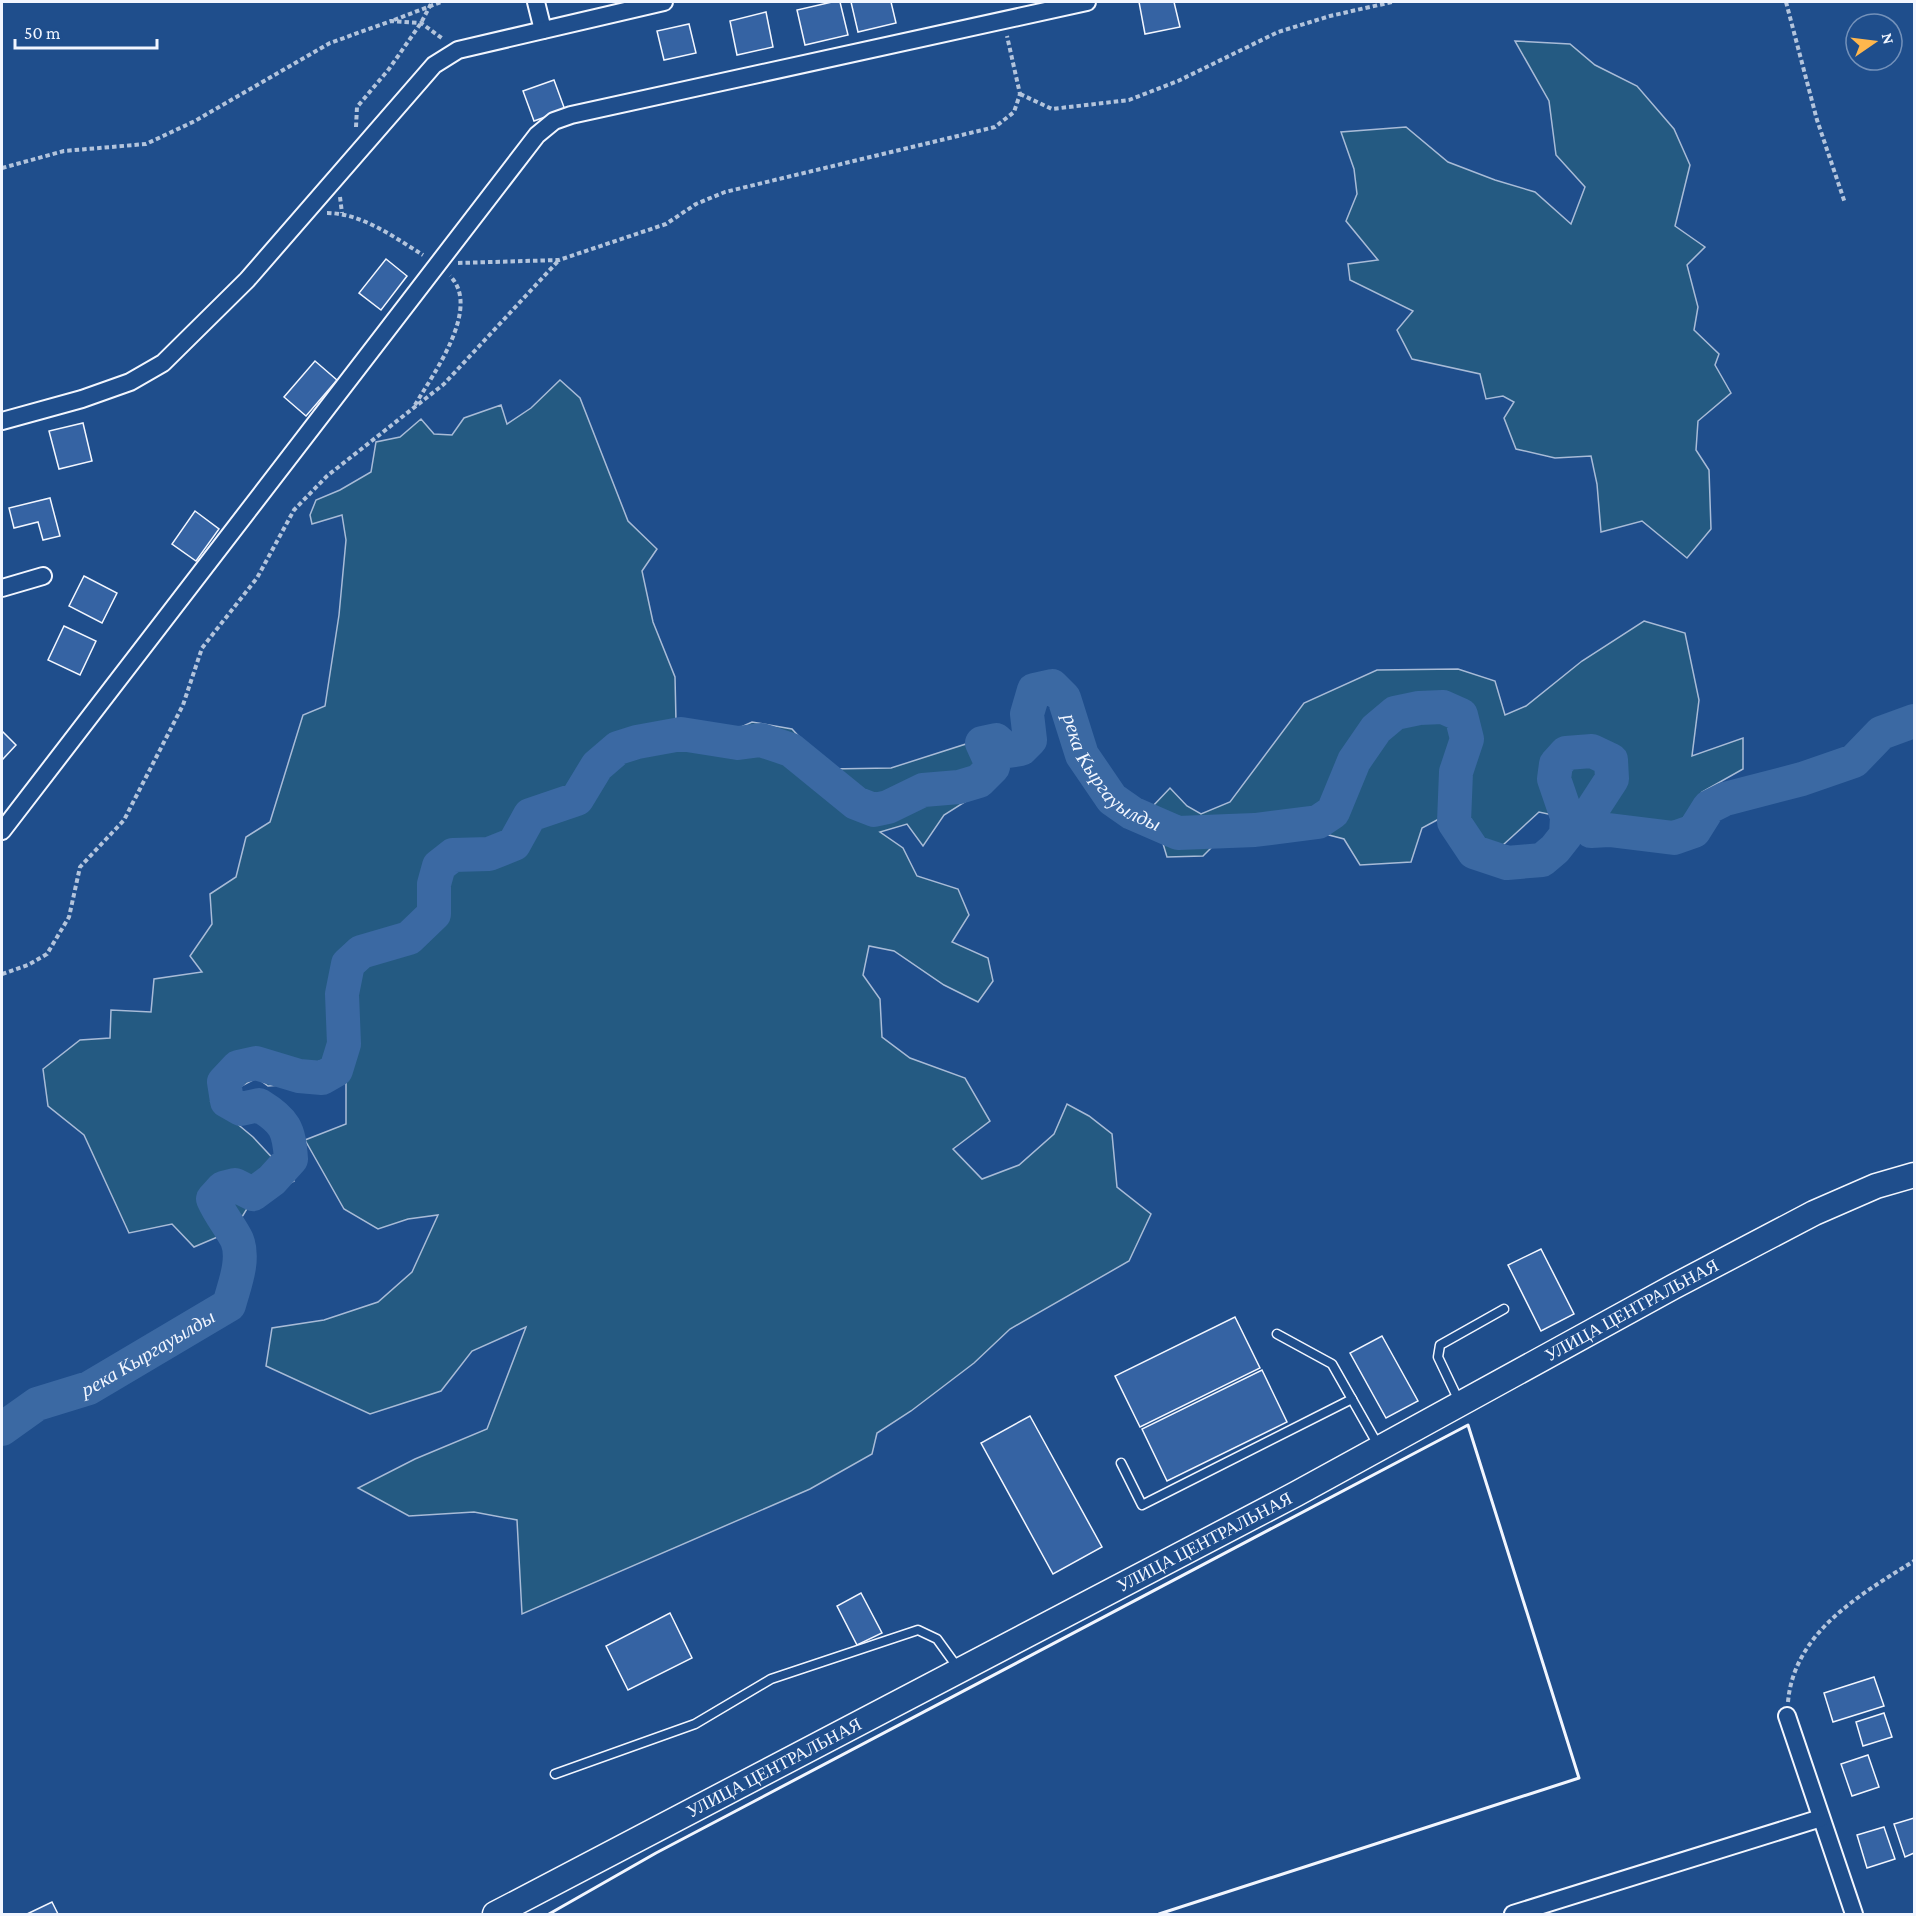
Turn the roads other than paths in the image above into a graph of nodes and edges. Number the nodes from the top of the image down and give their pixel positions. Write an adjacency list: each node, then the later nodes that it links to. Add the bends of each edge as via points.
1 (536, 2): 4 (street)
2 (664, 2): 4 (street)
3 (1087, 2): 8 (street, via 554,121 537,135)
4 (543, 30): 5 (street, via 458,50 434,66 247,280 162,363 130,382)
5 (2, 421)
6 (43, 576): 7 (street)
7 (2, 588)
8 (2, 831)
9 (1914, 1175): 13 (main road, УЛИЦА ЦЕНТРАЛЬНАЯ, via 1876,1186 1814,1213)
10 (1504, 1309): 13 (lane, via 1440,1345 1438,1357)
11 (1276, 1334): 12 (lane, via 1332,1364)
12 (1352, 1399): 14 (lane); 15 (lane, via 1142,1505)
13 (1460, 1404): 14 (main road, УЛИЦА ЦЕНТРАЛЬНАЯ)
14 (1379, 1448): 16 (main road, УЛИЦА ЦЕНТРАЛЬНАЯ)
15 (1121, 1463)
16 (960, 1671): 18 (lane, via 938,1639 918,1630 771,1679 695,1724); 20 (main road, УЛИЦА ЦЕНТРАЛЬНАЯ)
17 (1787, 1716): 19 (street)
18 (555, 1774)
19 (1821, 1818): 21 (street); 22 (street)
20 (495, 1914)
21 (1514, 1914)
22 (1854, 1914)

